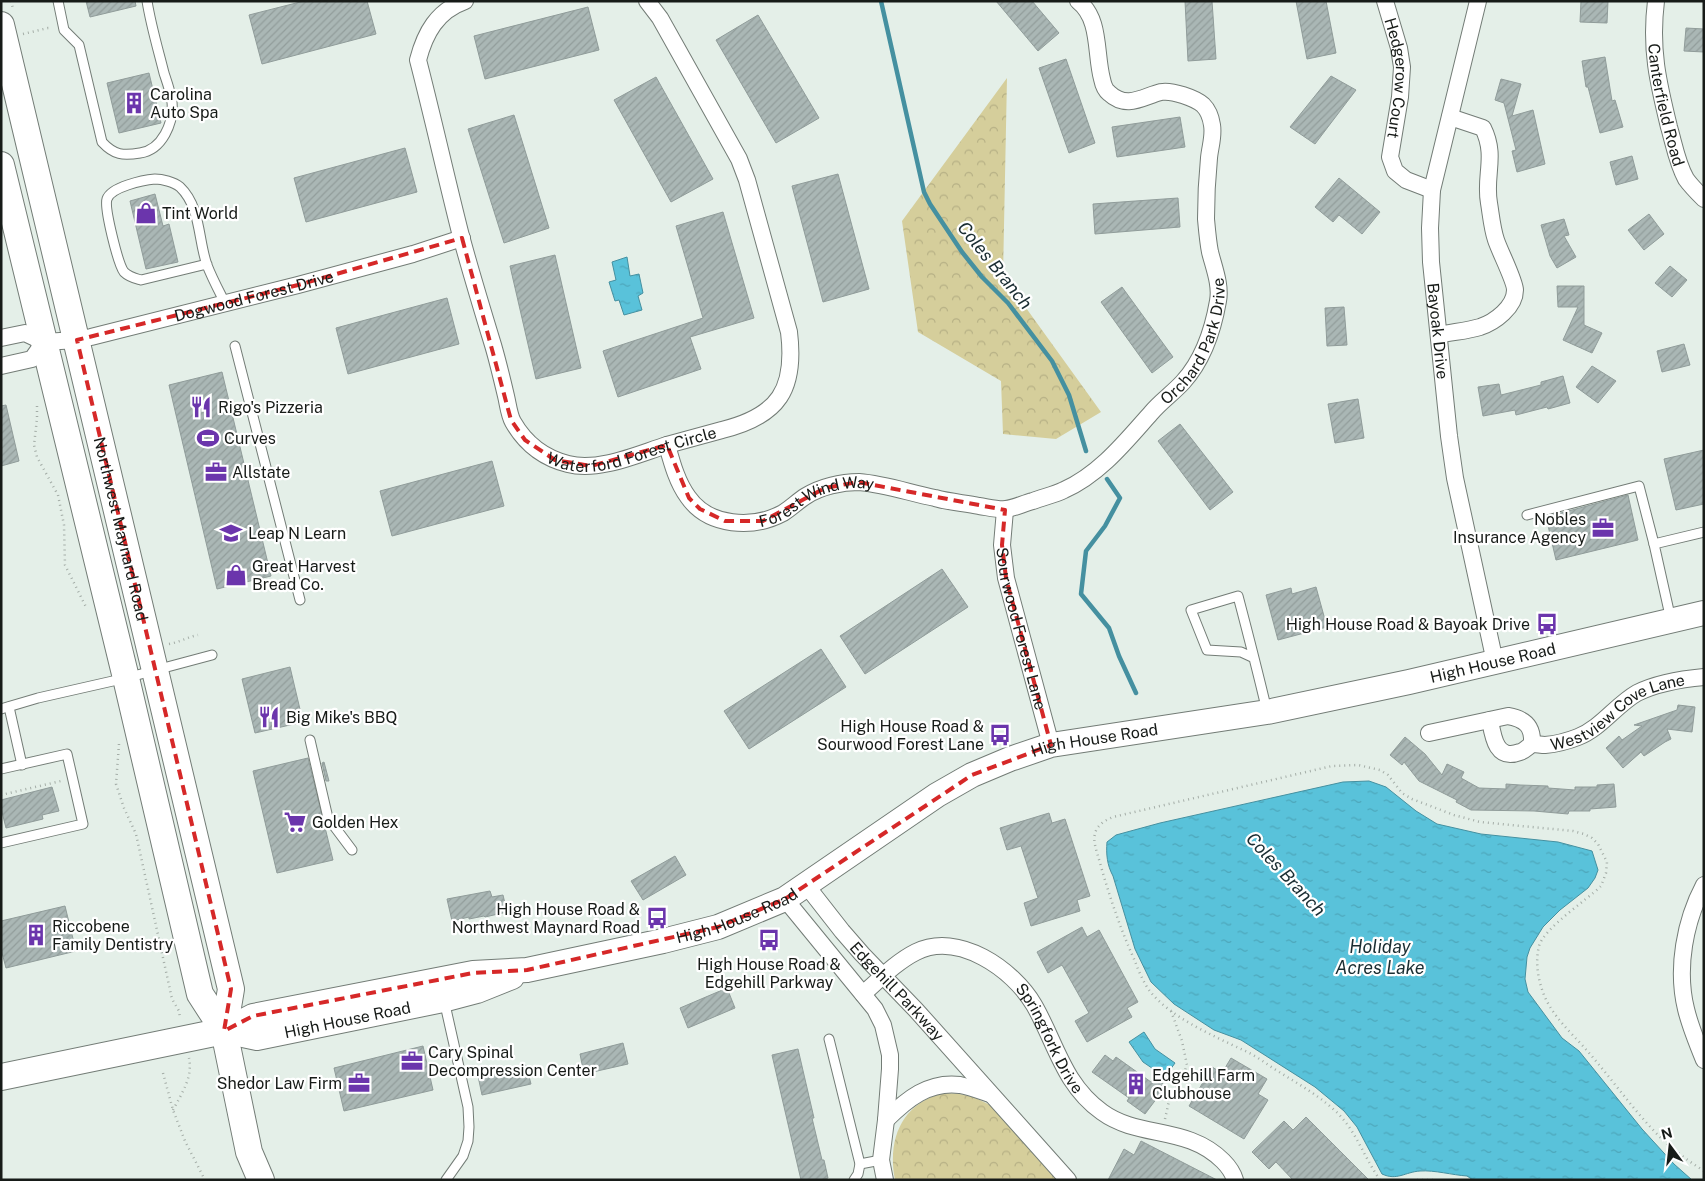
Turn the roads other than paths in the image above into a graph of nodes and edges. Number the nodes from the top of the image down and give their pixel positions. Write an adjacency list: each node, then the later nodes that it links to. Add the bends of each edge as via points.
1 (58, 1): 2 (lane, via 64,30 78,45 102,142 111,152 128,156 158,145 171,116 172,102)
2 (147, 1)
3 (466, 1): 14 (street, Waterford Forest Circle, via 444,13 431,27 422,42 418,60)
4 (647, 1): 23 (street, Waterford Forest Circle, via 660,18 739,159 789,332 791,351 783,392 770,410 737,426)
5 (1078, 1): 24 (street, Orchard Park Drive, via 1092,20 1100,73 1108,93 1128,101 1142,100 1163,92 1187,96 1203,105 1210,114 1213,134 1206,220 1218,298 1203,352 1184,380 1126,442 1095,471 1064,490)
6 (1385, 1): 12 (street, Hedgerow Court, via 1402,67 1390,157 1395,172 1400,176)
7 (1478, 1): 10 (street, Bayoak Drive)
8 (1656, 1): 13 (street, Canterfield Road, via 1654,52 1664,108 1686,178)
9 (1, 25): 19 (main road, Northwest Maynard Road)
10 (1450, 117): 12 (street, Bayoak Drive); 17 (street, via 1483,128 1487,136 1491,165 1488,198 1491,218 1495,238 1516,288 1510,306 1481,327)
11 (1, 165): 20 (main road, Northwest Maynard Road)
12 (1432, 190): 17 (street, Bayoak Drive, via 1431,262)
13 (1704, 199)
14 (462, 238): 16 (street, Dogwood Forest Drive); 23 (street, Waterford Forest Circle, via 512,420 525,440 554,460 591,466 633,457)
15 (206, 264): 15 (lane, via 141,280 131,278 118,260 106,207 107,197 124,186 154,179 179,186 197,219); 16 (lane)
16 (225, 303): 19 (street, Dogwood Forest Drive)
17 (1439, 335): 33 (street, Bayoak Drive, via 1455,478)
18 (1, 338): 20 (street, via 26,333)
19 (76, 340): 20 (street, Dogwood Forest Drive); 34 (main road, Northwest Maynard Road)
20 (44, 342): 22 (street, via 32,359); 36 (main road, Northwest Maynard Road)
21 (235, 346): 28 (lane)
22 (1, 366)
23 (667, 445): 24 (street, Forest Wind Way, via 680,485 688,498 700,509 725,522 746,524 763,521 785,512 806,496 839,484 858,482)
24 (1005, 510): 43 (street, Sourwood Forest Lane, via 1002,545 1006,578)
25 (1527, 515): 27 (lane, via 1639,486)
26 (1704, 532): 27 (lane)
27 (1654, 544): 30 (lane)
28 (300, 600)
29 (1704, 613): 30 (main road, High House Road)
30 (1671, 620): 33 (main road, High House Road)
31 (212, 655): 34 (lane)
32 (1254, 658): 32 (lane, via 1238,596 1191,610 1207,650 1241,652); 38 (lane)
33 (1495, 662): 38 (main road, High House Road)
34 (155, 670): 36 (lane); 58 (main road, Northwest Maynard Road, via 231,989)
35 (1704, 677): 42 (street, Westview Cove Lane, via 1646,689 1579,737 1560,743)
36 (126, 678): 37 (lane); 58 (main road, Northwest Maynard Road, via 200,994)
37 (5, 708): 44 (lane)
38 (1267, 712): 43 (main road, High House Road)
39 (1490, 720): 40 (street, Westview Cove Lane); 42 (street, Westview Cove Lane, via 1508,716 1524,722 1533,734); 42 (street, Westview Cove Lane, via 1495,744 1504,752 1522,752)
40 (1429, 733)
41 (310, 740): 49 (lane, via 328,818)
42 (1532, 744)
43 (1051, 745): 51 (main road, High House Road, via 972,775 937,795)
44 (22, 765): 45 (lane); 46 (lane, via 67,754)
45 (1, 770)
46 (83, 824): 47 (lane, via 43,828); 48 (lane)
47 (1, 838)
48 (1, 843)
49 (352, 850)
50 (1704, 884): 57 (street, via 1693,910 1684,951 1683,990)
51 (806, 885): 52 (main road, High House Road); 54 (street, Edgehill Parkway)
52 (785, 899): 53 (main road, High House Road, via 718,928); 55 (street, Edgehill Parkway)
53 (527, 970): 56 (main road, High House Road, via 477,992); 58 (main road, High House Road, via 473,973 262,1014)
54 (883, 976): 55 (street, Springfork Drive); 62 (street, Edgehill Parkway); 71 (street, Springfork Drive, via 927,947 966,950 994,963 1012,977 1033,1004 1061,1062 1080,1092 1104,1113 1126,1124 1201,1144 1214,1152)
55 (863, 994): 63 (street, Edgehill Parkway, via 875,1009 888,1044 890,1069)
56 (444, 1000): 58 (main road, High House Road, via 257,1038); 67 (lane, via 468,1107 469,1126 463,1156)
57 (1697, 1025): 60 (street)
58 (224, 1031): 61 (main road, High House Road); 66 (main road, Northwest Maynard Road, via 249,1152)
59 (830, 1039): 65 (lane)
60 (1704, 1060)
61 (4, 1075)
62 (990, 1094): 63 (street, Edgehill Parkway, via 962,1085 932,1087 902,1104); 70 (street, Edgehill Parkway)
63 (886, 1120): 64 (street, Edgehill Parkway)
64 (881, 1160): 65 (lane); 69 (street, Edgehill Parkway)
65 (860, 1164): 68 (lane)
66 (260, 1180)
67 (446, 1180)
68 (854, 1180)
69 (885, 1180)
70 (1068, 1180)
71 (1235, 1180)

